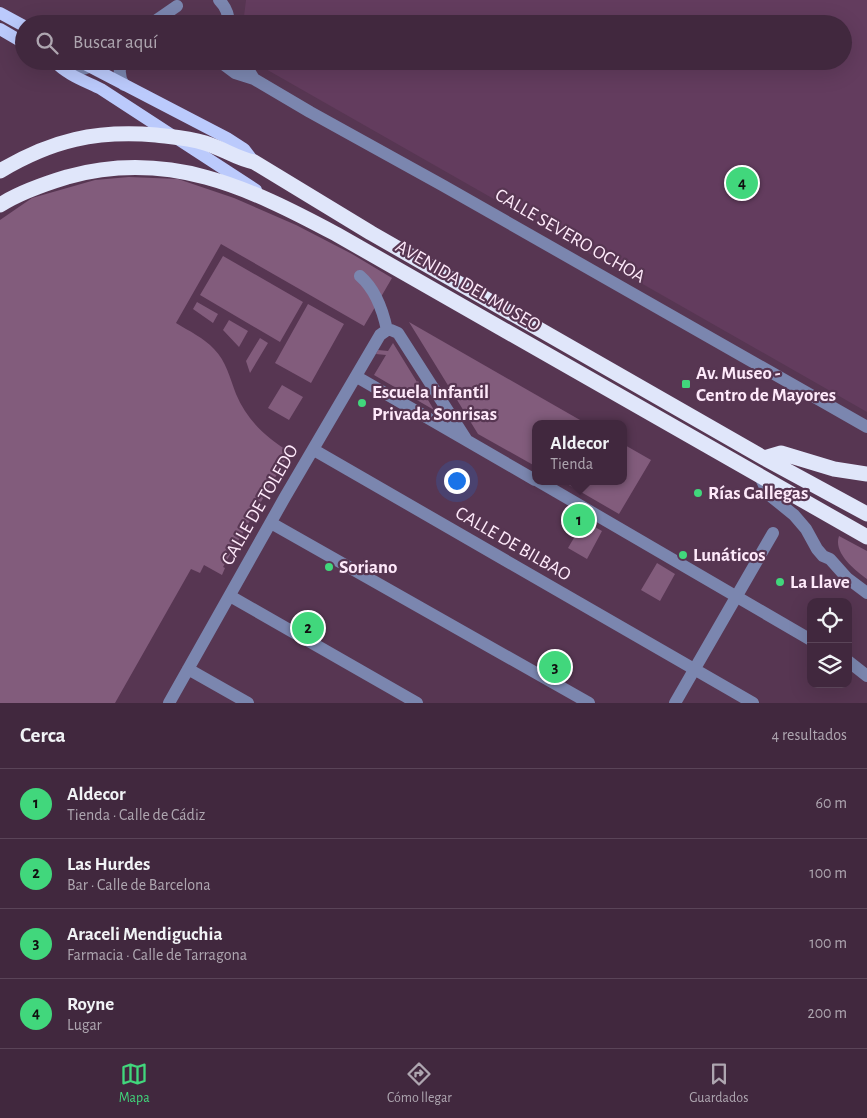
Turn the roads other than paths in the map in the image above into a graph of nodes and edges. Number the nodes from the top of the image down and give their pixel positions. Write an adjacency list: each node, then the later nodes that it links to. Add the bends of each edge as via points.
1 (220, 0): 7 (street)
2 (230, 0): 8 (street)
3 (180, 3): 5 (street); 6 (street)
4 (0, 13): 9 (main road)
5 (163, 15)
6 (174, 15)
7 (228, 15)
8 (229, 15)
9 (15, 21)
10 (0, 30): 11 (main road)
11 (15, 38)
12 (65, 70): 19 (main road, AVENIDA DEL MUSEO, via 101,89)
13 (100, 70): 18 (main road, AVENIDA DEL MUSEO)
14 (120, 70): 18 (street)
15 (232, 70): 17 (street, CALLE SEVERO OCHOA)
16 (248, 70): 17 (street, CALLE SEVERO OCHOA)
17 (254, 79): 27 (street, CALLE SEVERO OCHOA)
18 (124, 85): 20 (main road, AVENIDA DEL MUSEO, via 236,142)
19 (172, 136): 20 (highway, via 205,142); 21 (highway, via 86,136 27,156); 22 (main road, AVENIDA DEL MUSEO)
20 (254, 162): 30 (highway, AVENIDA DEL MUSEO, via 371,233)
21 (0, 172)
22 (280, 204): 23 (highway, via 216,180 149,167 102,169 72,176 28,191); 32 (highway, AVENIDA DEL MUSEO)
23 (0, 205)
24 (360, 276): 25 (street, via 376,299)
25 (387, 330): 26 (street, CALLE DE TOLEDO, via 380,335); 28 (street, via 398,333)
26 (357, 377): 28 (street); 29 (street, CALLE DE TOLEDO)
27 (867, 427)
28 (466, 440): 33 (street)
29 (314, 450): 36 (street, CALLE DE TOLEDO); 47 (street, CALLE DE BILBAO)
30 (764, 458): 31 (highway, via 781,453 826,468); 35 (highway, AVENIDA DEL MUSEO)
31 (867, 474)
32 (760, 476): 38 (highway, AVENIDA DEL MUSEO); 39 (street, via 768,494 794,515 823,556)
33 (532, 479)
34 (543, 485): 41 (street)
35 (867, 514)
36 (272, 523): 40 (street, CALLE DE TOLEDO); 52 (street)
37 (773, 533): 41 (street)
38 (867, 537)
39 (865, 592)
40 (230, 596): 46 (street, CALLE DE TOLEDO); 51 (street)
41 (736, 596): 42 (street); 47 (street)
42 (807, 638)
43 (852, 663): 45 (street)
44 (852, 664): 48 (street)
45 (867, 666)
46 (188, 669): 49 (street, CALLE DE TOLEDO); 50 (street)
47 (694, 670): 53 (street); 54 (street, CALLE DE BILBAO)
48 (867, 676)
49 (169, 703)
50 (248, 703)
51 (417, 703)
52 (589, 703)
53 (675, 703)
54 (753, 703)

